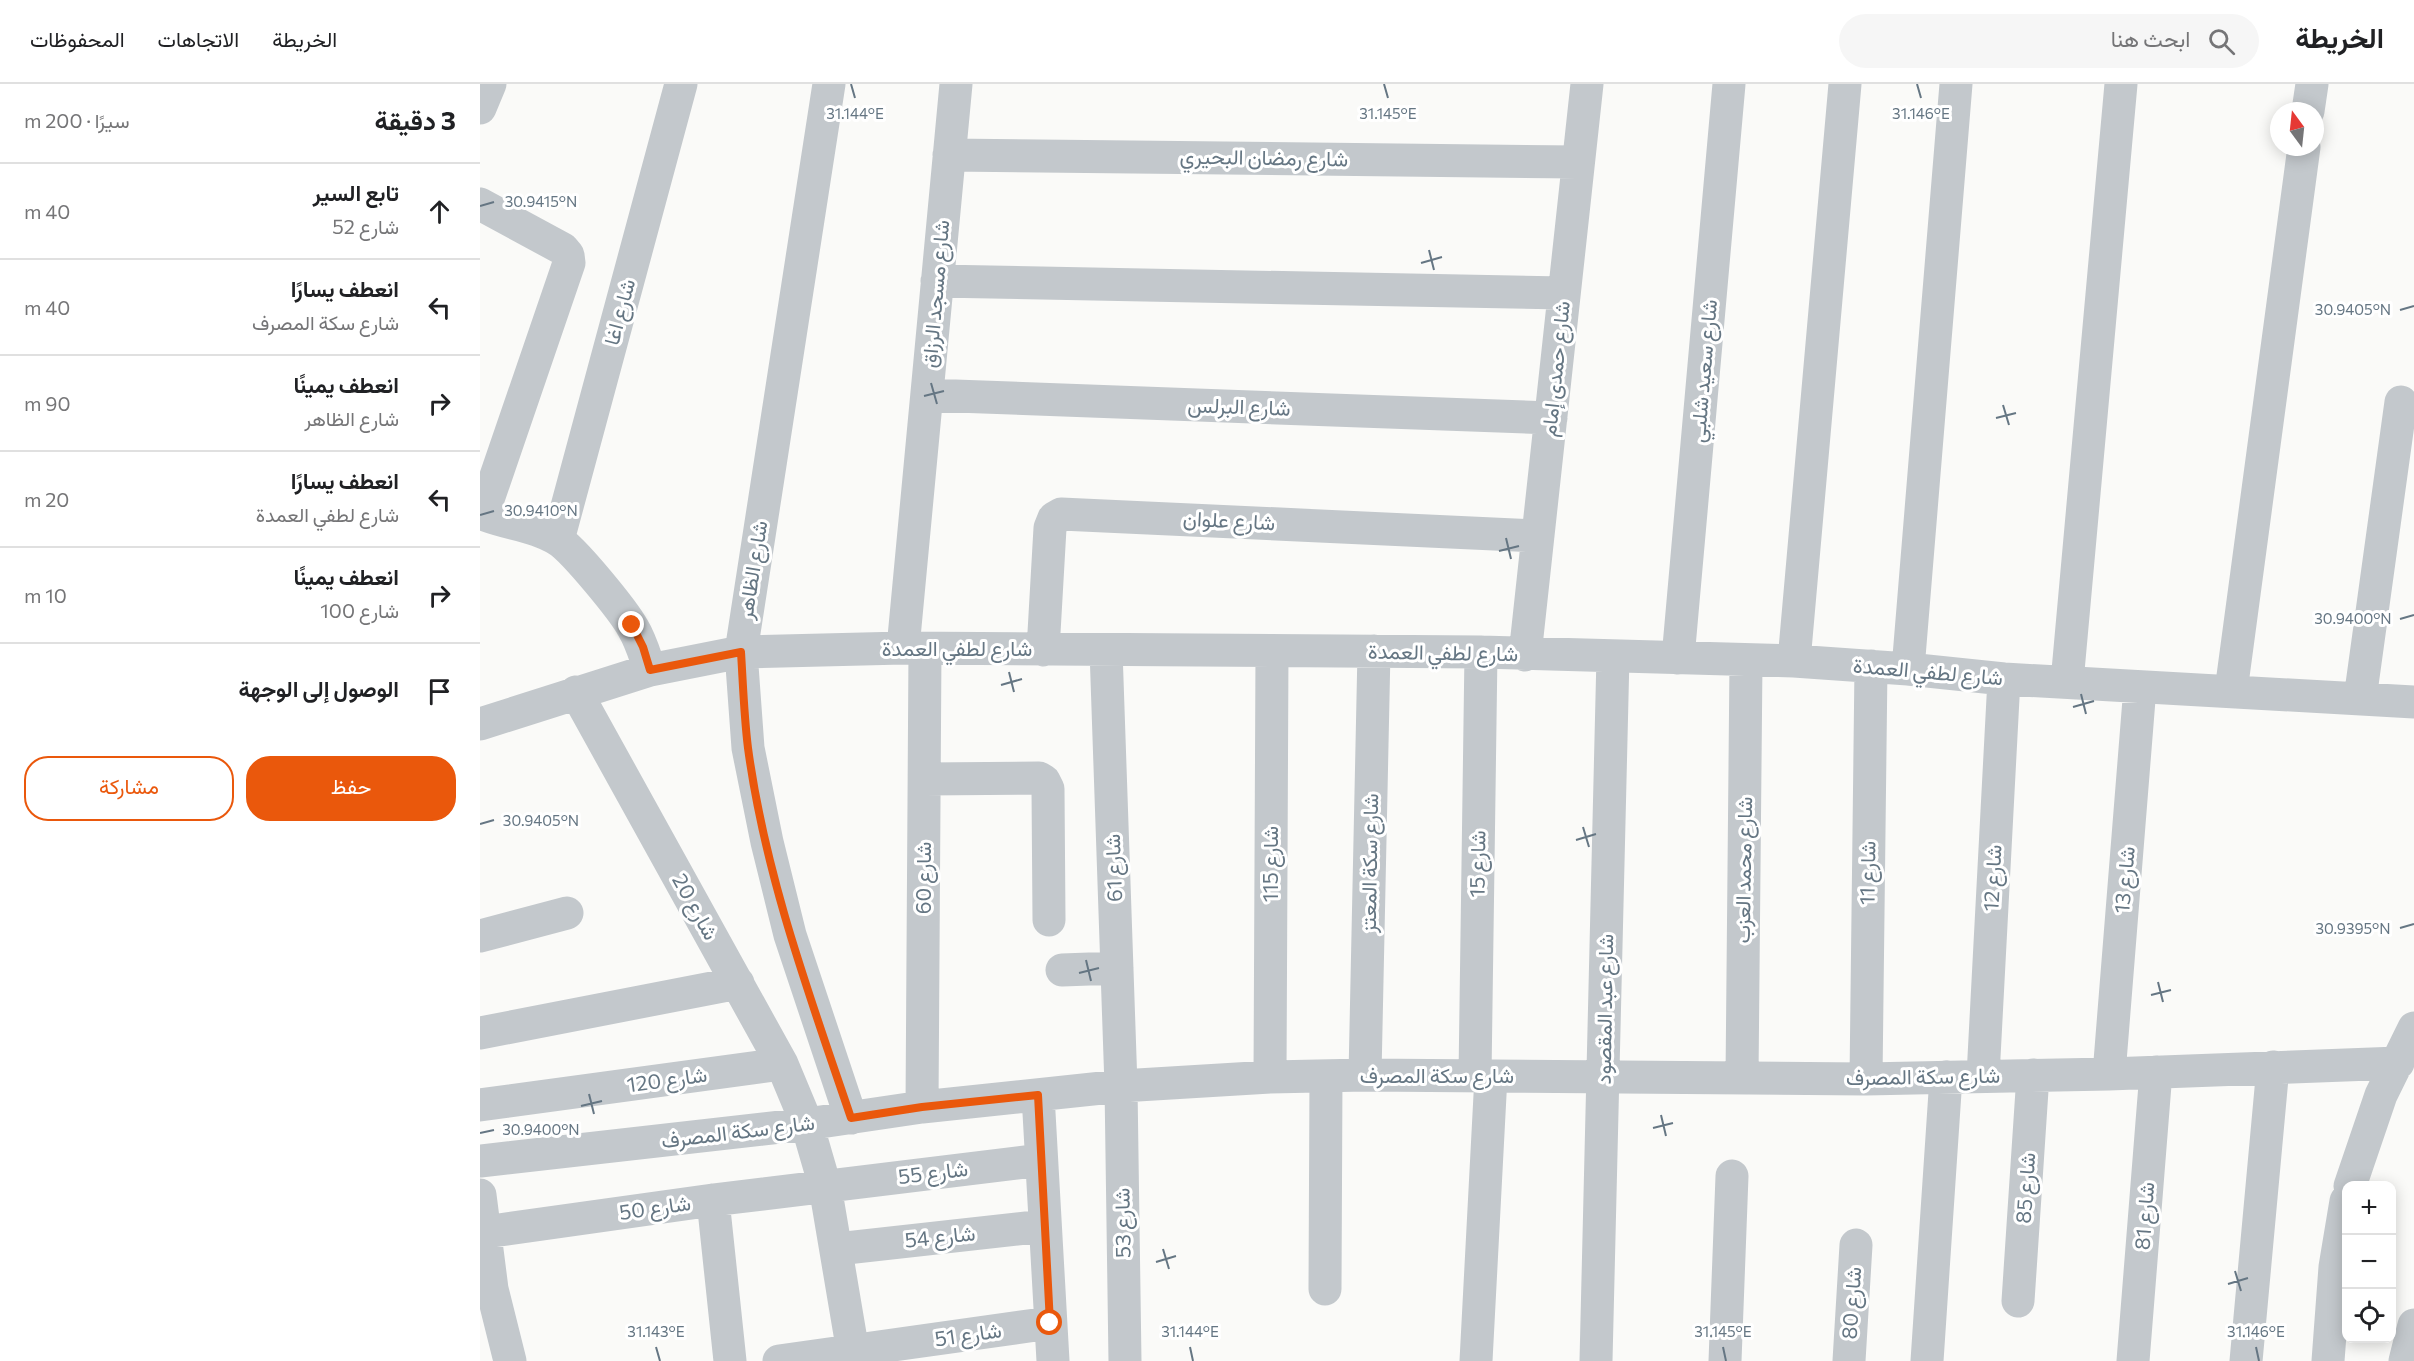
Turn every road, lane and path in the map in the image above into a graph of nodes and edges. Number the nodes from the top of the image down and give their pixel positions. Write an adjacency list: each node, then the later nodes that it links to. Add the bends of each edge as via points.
1 (490, 84): 12 (street)
2 (681, 84): 24 (street, شارع اغا)
3 (829, 84): 30 (street, شارع الظاهر)
4 (956, 84): 13 (street, شارع مسجد الرزاق)
5 (1587, 84): 15 (street, شارع حمدى إمام)
6 (1730, 84): 34 (street, شارع سعيد شلبي)
7 (1845, 84): 36 (street)
8 (1956, 84): 38 (street)
9 (2121, 84): 41 (street)
10 (2312, 84): 11 (street)
11 (2309, 102)
12 (480, 108)
13 (949, 155): 15 (street, شارع رمضان البحيري); 17 (street, شارع مسجد الرزاق)
14 (2303, 156): 43 (street)
15 (1578, 162): 18 (street, شارع حمدى إمام)
16 (480, 204): 22 (street, via 568,255)
17 (938, 280): 18 (street); 19 (street, شارع مسجد الرزاق)
18 (1564, 293): 21 (street, شارع حمدى إمام)
19 (927, 395): 21 (street, شارع البرلس); 25 (street, شارع مسجد الرزاق)
20 (2401, 402): 45 (street)
21 (1551, 418): 23 (street, شارع حمدى إمام)
22 (482, 513): 24 (street)
23 (1538, 536): 26 (street, شارع علوان, via 1061,514 1054,518 1050,528); 32 (street, شارع حمدى إمام)
24 (558, 540): 39 (street, via 632,625)
25 (914, 648): 26 (street, شارع لطفي العمدة); 30 (street, شارع لطفي العمدة); 48 (street, شارع 60)
26 (1043, 650): 27 (street, شارع لطفي العمدة)
27 (1106, 650): 28 (street, شارع لطفي العمدة); 52 (street, شارع 61)
28 (1272, 651): 29 (street, شارع لطفي العمدة); 66 (street, شارع 115)
29 (1374, 651): 31 (street, شارع لطفي العمدة); 62 (street, شارع سكة المعتز)
30 (741, 652): 39 (street, شارع لطفي العمدة); 76 (street, شارع الظاهر, via 748,748 766,842 790,935)
31 (1482, 652): 32 (street, شارع لطفي العمدة); 65 (street, شارع 15)
32 (1526, 655): 33 (street, شارع لطفي العمدة)
33 (1613, 656): 34 (street, شارع لطفي العمدة); 67 (street, شارع عبد المقصود)
34 (1678, 658): 35 (street, شارع لطفي العمدة)
35 (1746, 661): 36 (street, شارع لطفي العمدة); 70 (street, شارع محمد العزب)
36 (1794, 662): 37 (street, شارع لطفي العمدة)
37 (1871, 666): 38 (street, شارع لطفي العمدة); 71 (street, شارع 11)
38 (1908, 669): 40 (street, شارع لطفي العمدة)
39 (650, 670): 44 (street, شارع لطفي العمدة)
40 (2004, 679): 41 (street, شارع لطفي العمدة); 69 (street, شارع 12)
41 (2067, 682): 42 (street, شارع لطفي العمدة)
42 (2140, 687): 43 (street, شارع لطفي العمدة); 61 (street, شارع 13)
43 (2231, 691): 45 (street, شارع لطفي العمدة)
44 (576, 692): 47 (street, شارع لطفي العمدة); 54 (street, شارع 20)
45 (2360, 699): 46 (street, شارع لطفي العمدة)
46 (2414, 702)
47 (480, 724)
48 (925, 779): 50 (street, via 1044,781 1048,789); 75 (street, شارع 60)
49 (567, 914): 51 (street)
50 (1048, 920)
51 (480, 936)
52 (1117, 968): 53 (street); 72 (street, شارع 61)
53 (1062, 970)
54 (738, 983): 56 (street); 58 (street, شارع 20)
55 (2414, 1028): 57 (street)
56 (480, 1033)
57 (2398, 1063): 59 (street, شارع سكة المصرف); 81 (street, via 2381,1095)
58 (782, 1064): 74 (street, شارع 120); 77 (street, شارع 20)
59 (2273, 1067): 60 (street, شارع سكة المصرف); 105 (street)
60 (2156, 1072): 61 (street, شارع سكة المصرف); 104 (street, شارع 81)
61 (2109, 1074): 63 (street, شارع سكة المصرف)
62 (1365, 1075): 64 (street, شارع سكة المصرف); 65 (street, شارع سكة المصرف)
63 (2033, 1075): 69 (street, شارع سكة المصرف); 91 (street, شارع 85)
64 (1326, 1076): 66 (street, شارع سكة المصرف); 90 (street)
65 (1483, 1076): 67 (street, شارع سكة المصرف); 99 (street, شارع 15)
66 (1270, 1077): 72 (street, شارع سكة المصرف)
67 (1603, 1077): 70 (street, شارع سكة المصرف); 100 (street, شارع عبد المقصود)
68 (1946, 1077): 69 (street, شارع سكة المصرف); 71 (street, شارع سكة المصرف); 103 (street)
69 (1983, 1077)
70 (1742, 1078): 71 (street, شارع سكة المصرف)
71 (1866, 1079)
72 (1121, 1086): 73 (street, شارع سكة المصرف); 98 (street, شارع 53)
73 (1038, 1095): 75 (street, شارع سكة المصرف); 78 (street)
74 (480, 1105)
75 (922, 1107): 76 (street, شارع سكة المصرف)
76 (851, 1118): 77 (street, شارع سكة المصرف)
77 (807, 1124): 79 (street, شارع سكة المصرف); 82 (street, شارع 20)
78 (1041, 1160): 82 (street, شارع 55); 86 (street)
79 (480, 1161)
80 (1732, 1176): 101 (street)
81 (2351, 1181)
82 (825, 1186): 84 (street, شارع 50); 89 (street, شارع 20)
83 (480, 1196): 87 (street)
84 (712, 1200): 87 (street, شارع 50); 95 (street)
85 (2342, 1225): 106 (street)
86 (1044, 1226): 89 (street, شارع 54); 92 (street)
87 (485, 1232): 94 (street, via 492,1289)
88 (1856, 1245): 102 (street, شارع 80)
89 (837, 1249): 93 (street, شارع 20)
90 (1325, 1289)
91 (2018, 1301)
92 (1050, 1323): 93 (street, شارع 51); 97 (street)
93 (853, 1352): 96 (street, شارع 51)
94 (510, 1361)
95 (730, 1361)
96 (779, 1361)
97 (1053, 1361)
98 (1125, 1361)
99 (1476, 1361)
100 (1596, 1361)
101 (1725, 1361)
102 (1848, 1361)
103 (1926, 1361)
104 (2133, 1361)
105 (2246, 1361)
106 (2328, 1361)

